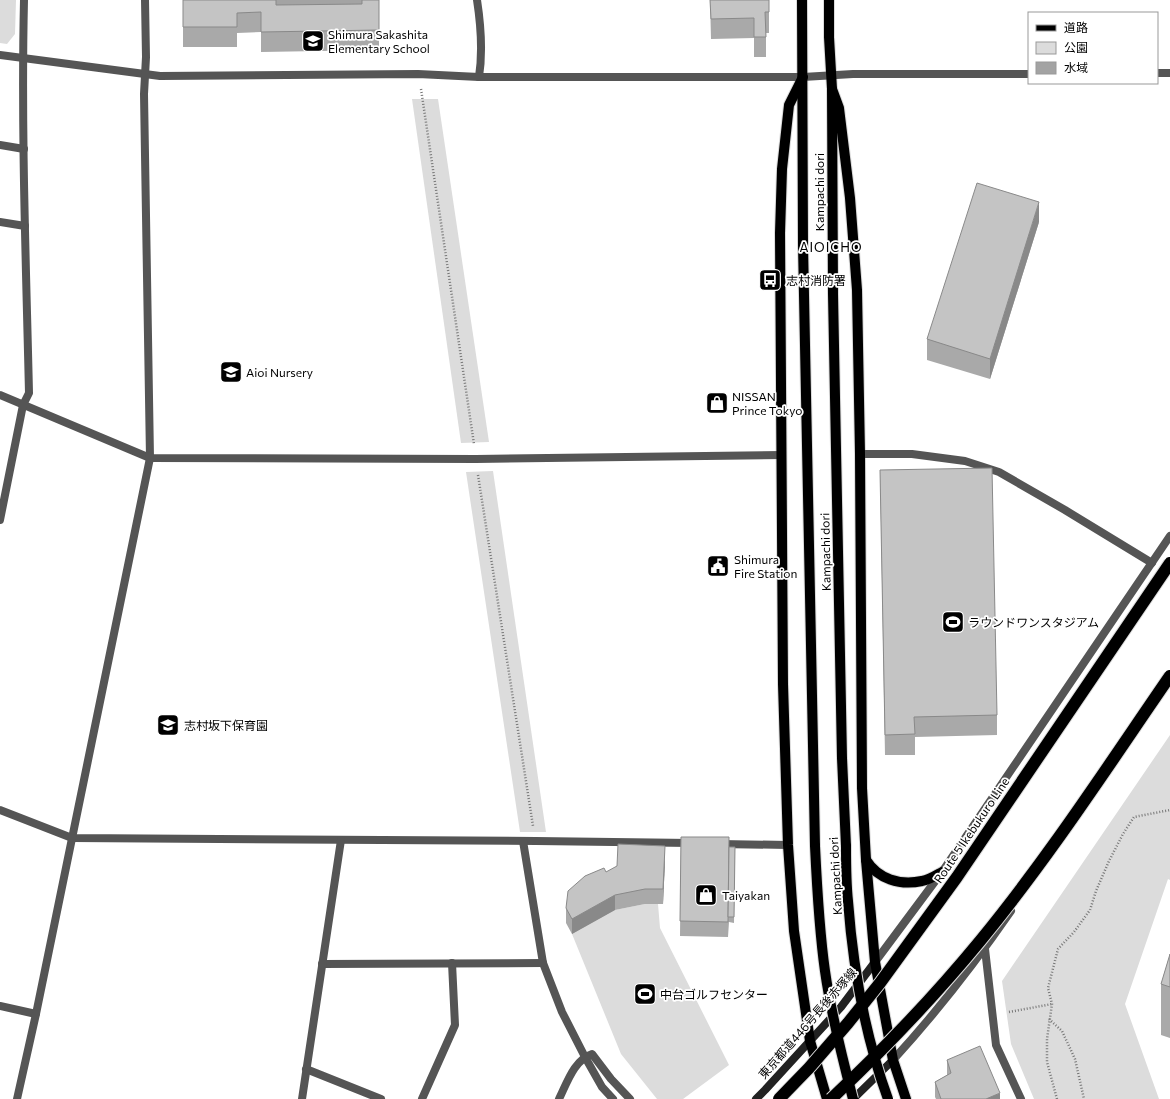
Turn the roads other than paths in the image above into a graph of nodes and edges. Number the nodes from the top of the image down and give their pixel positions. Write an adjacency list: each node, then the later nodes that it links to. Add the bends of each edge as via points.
1 (24, 0): 7 (street)
2 (145, 0): 10 (street)
3 (477, 0): 13 (street, via 481,31)
4 (802, 0): 14 (main road, Kampachi dori)
5 (830, 0): 12 (main road, Kampachi dori)
6 (0, 55): 7 (street)
7 (22, 58): 10 (street); 17 (street)
8 (1158, 73): 9 (street)
9 (1170, 73)
10 (145, 74): 13 (street, via 418,74); 24 (street)
11 (1028, 74): 12 (street)
12 (830, 75): 14 (street); 15 (main road, Kampachi dori)
13 (479, 77): 14 (street)
14 (803, 77): 23 (main road, via 789,105 782,169); 59 (main road, Kampachi dori, bridge, via 803,245 817,903 825,972 841,1055)
15 (832, 89): 22 (main road, via 839,108 850,198 857,290); 60 (main road, Kampachi dori, bridge, via 833,294 842,750 848,901 855,967 867,1031)
16 (0, 145): 17 (street)
17 (24, 149): 19 (street)
18 (0, 222): 19 (street)
19 (25, 226): 21 (street, via 29,393)
20 (0, 395): 21 (street)
21 (24, 405): 24 (street); 25 (street)
22 (860, 454): 27 (street, via 912,454 965,461 999,472); 35 (main road, via 862,788)
23 (782, 455): 24 (street, via 476,459); 34 (main road, via 783,684)
24 (150, 458): 31 (street)
25 (0, 520)
26 (1170, 536): 27 (street)
27 (1152, 563): 36 (street)
28 (1170, 563): 56 (highway, Route 5 Ikebukuro Line, bridge, via 957,877 880,983 809,1068)
29 (1170, 675): 37 (street); 58 (highway, bridge, via 1059,838 980,942 887,1045)
30 (0, 810): 31 (street)
31 (72, 838): 32 (street); 43 (street)
32 (341, 840): 33 (street); 41 (street)
33 (523, 841): 34 (street); 40 (street)
34 (788, 844): 44 (main road, via 794,931)
35 (866, 860): 36 (main road, via 876,873 896,881 921,881); 38 (main road)
36 (942, 872): 38 (street)
37 (985, 948): 46 (street, via 928,1021); 62 (street, via 996,1045)
38 (875, 962): 44 (main road, 東京都道446号長後赤塚線, via 841,1007); 46 (main road)
39 (452, 963): 40 (street); 41 (street); 51 (street, via 455,1025)
40 (543, 963): 45 (street, via 562,1012)
41 (322, 964): 47 (street)
42 (0, 1006): 43 (street)
43 (36, 1014): 48 (street)
44 (810, 1041): 55 (main road, 東京都道446号長後赤塚線); 57 (main road)
45 (585, 1057): 52 (street, via 574,1068); 53 (street, via 602,1087); 54 (street, via 592,1054)
46 (893, 1060): 59 (main road); 61 (main road)
47 (306, 1069): 49 (street); 50 (street)
48 (18, 1099)
49 (302, 1099)
50 (381, 1099)
51 (422, 1099)
52 (559, 1099)
53 (613, 1099)
54 (630, 1099)
55 (756, 1099)
56 (778, 1099)
57 (827, 1099)
58 (831, 1099)
59 (853, 1099)
60 (888, 1099)
61 (906, 1099)
62 (1021, 1099)

